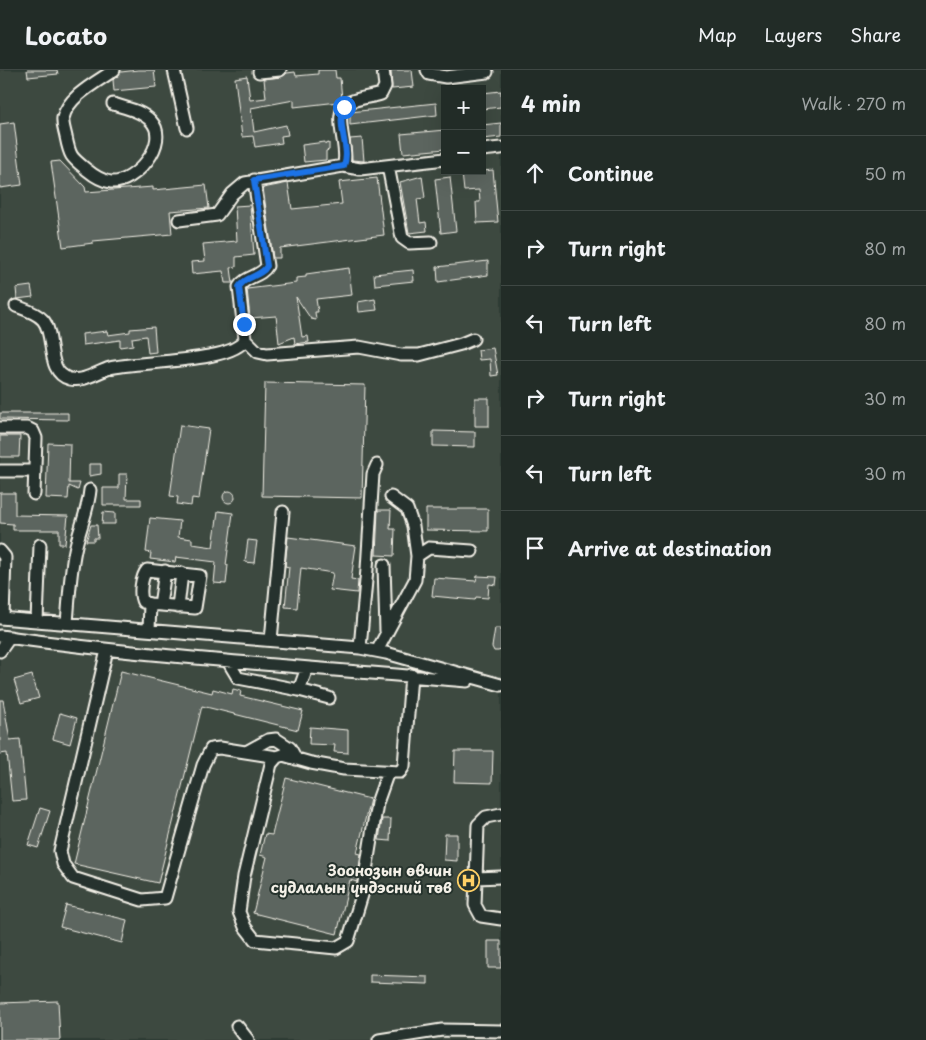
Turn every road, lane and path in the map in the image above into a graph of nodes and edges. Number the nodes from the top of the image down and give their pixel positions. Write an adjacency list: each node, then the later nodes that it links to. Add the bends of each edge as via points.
1 (114, 70): 8 (street, via 67,106 62,120 69,155 95,176 111,182 129,178 145,166 155,147 156,133 152,121 136,110)
2 (174, 70): 9 (street)
3 (280, 70): 6 (street)
4 (383, 70): 13 (street, via 385,86 381,94 344,107 340,122)
5 (427, 70): 7 (street, via 429,74 446,77)
6 (259, 72)
7 (487, 72)
8 (113, 104)
9 (187, 128)
10 (501, 148): 11 (street)
11 (486, 150)
12 (441, 159): 14 (street)
13 (344, 166): 14 (street, via 360,169); 15 (street)
14 (388, 166): 17 (street, via 402,238 410,243)
15 (254, 180): 16 (street, via 236,190 217,215); 19 (street, via 267,266 239,287)
16 (179, 220)
17 (430, 242)
18 (16, 306): 19 (street, via 43,320 48,328 56,366 70,379 87,378 111,368 197,358 238,348)
19 (245, 339): 20 (street, via 258,352 267,354 359,348 401,355 419,355)
20 (472, 339)
21 (0, 428): 24 (street, via 33,431 36,438)
22 (377, 465): 45 (street, via 373,474)
23 (0, 471): 24 (street)
24 (35, 471): 26 (street)
25 (90, 490): 40 (street, via 75,551)
26 (34, 494)
27 (391, 497): 32 (street, via 407,509)
28 (283, 512): 44 (street)
29 (40, 545): 39 (street)
30 (0, 551): 38 (street, via 5,557)
31 (472, 551): 32 (street, via 429,548)
32 (417, 556): 42 (street, via 415,580)
33 (384, 565): 42 (street)
34 (165, 571): 35 (street); 36 (street); 36 (street, via 152,570 144,574 141,600)
35 (182, 573): 37 (street); 37 (street, via 200,578 195,608)
36 (155, 604): 37 (street); 41 (street)
37 (178, 607)
38 (1, 618): 39 (street)
39 (37, 621): 40 (street)
40 (67, 623): 41 (street)
41 (149, 630): 44 (street)
42 (386, 633): 48 (street)
43 (5, 637): 46 (street); 47 (street)
44 (271, 640): 45 (street)
45 (360, 648): 48 (street)
46 (107, 650): 49 (street); 55 (street, via 60,850 63,864 73,878 142,900 165,898 210,749)
47 (0, 651)
48 (377, 651): 52 (street)
49 (229, 663): 50 (street); 53 (street, via 238,678)
50 (307, 668): 51 (street); 53 (street)
51 (411, 675): 52 (street); 58 (street, via 404,766 400,772)
52 (497, 684)
53 (300, 690): 54 (street)
54 (329, 698)
55 (246, 752): 56 (street); 57 (street, via 276,739 290,748)
56 (277, 757): 57 (street, via 283,755); 58 (street, via 271,764 246,866 239,912 255,940 336,948 348,941 362,895 377,802)
57 (296, 759): 58 (street, via 344,769)
58 (388, 772)
59 (501, 814): 61 (street, via 486,817 478,825)
60 (501, 877): 61 (street)
61 (476, 878): 62 (street, via 475,905 478,912 486,918)
62 (501, 919)
63 (237, 1026): 65 (street)
64 (501, 1031): 66 (street, via 442,1030)
65 (248, 1040)
66 (379, 1040)

